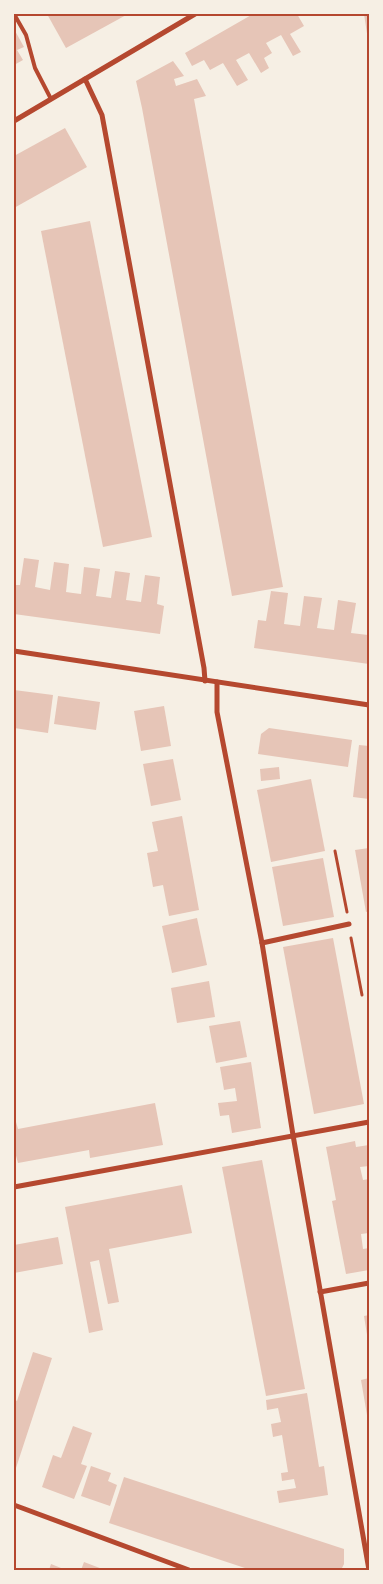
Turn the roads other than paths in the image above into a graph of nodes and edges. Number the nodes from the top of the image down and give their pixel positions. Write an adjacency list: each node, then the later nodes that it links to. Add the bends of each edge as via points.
1 (14, 14): 4 (lane, via 26,35 35,68)
2 (194, 14): 3 (street)
3 (85, 79): 4 (street); 7 (street, via 102,115)
4 (51, 99): 5 (street)
5 (14, 121)
6 (14, 651): 7 (street)
7 (205, 680): 8 (street)
8 (217, 682): 9 (street); 11 (street, via 217,712)
9 (369, 705)
10 (349, 924): 11 (street)
11 (262, 943): 13 (street)
12 (369, 1122): 13 (street)
13 (293, 1135): 14 (street); 16 (street)
14 (14, 1187)
15 (369, 1283): 16 (street)
16 (320, 1292): 19 (street)
17 (14, 1505): 18 (street)
18 (189, 1570)
19 (369, 1570)

